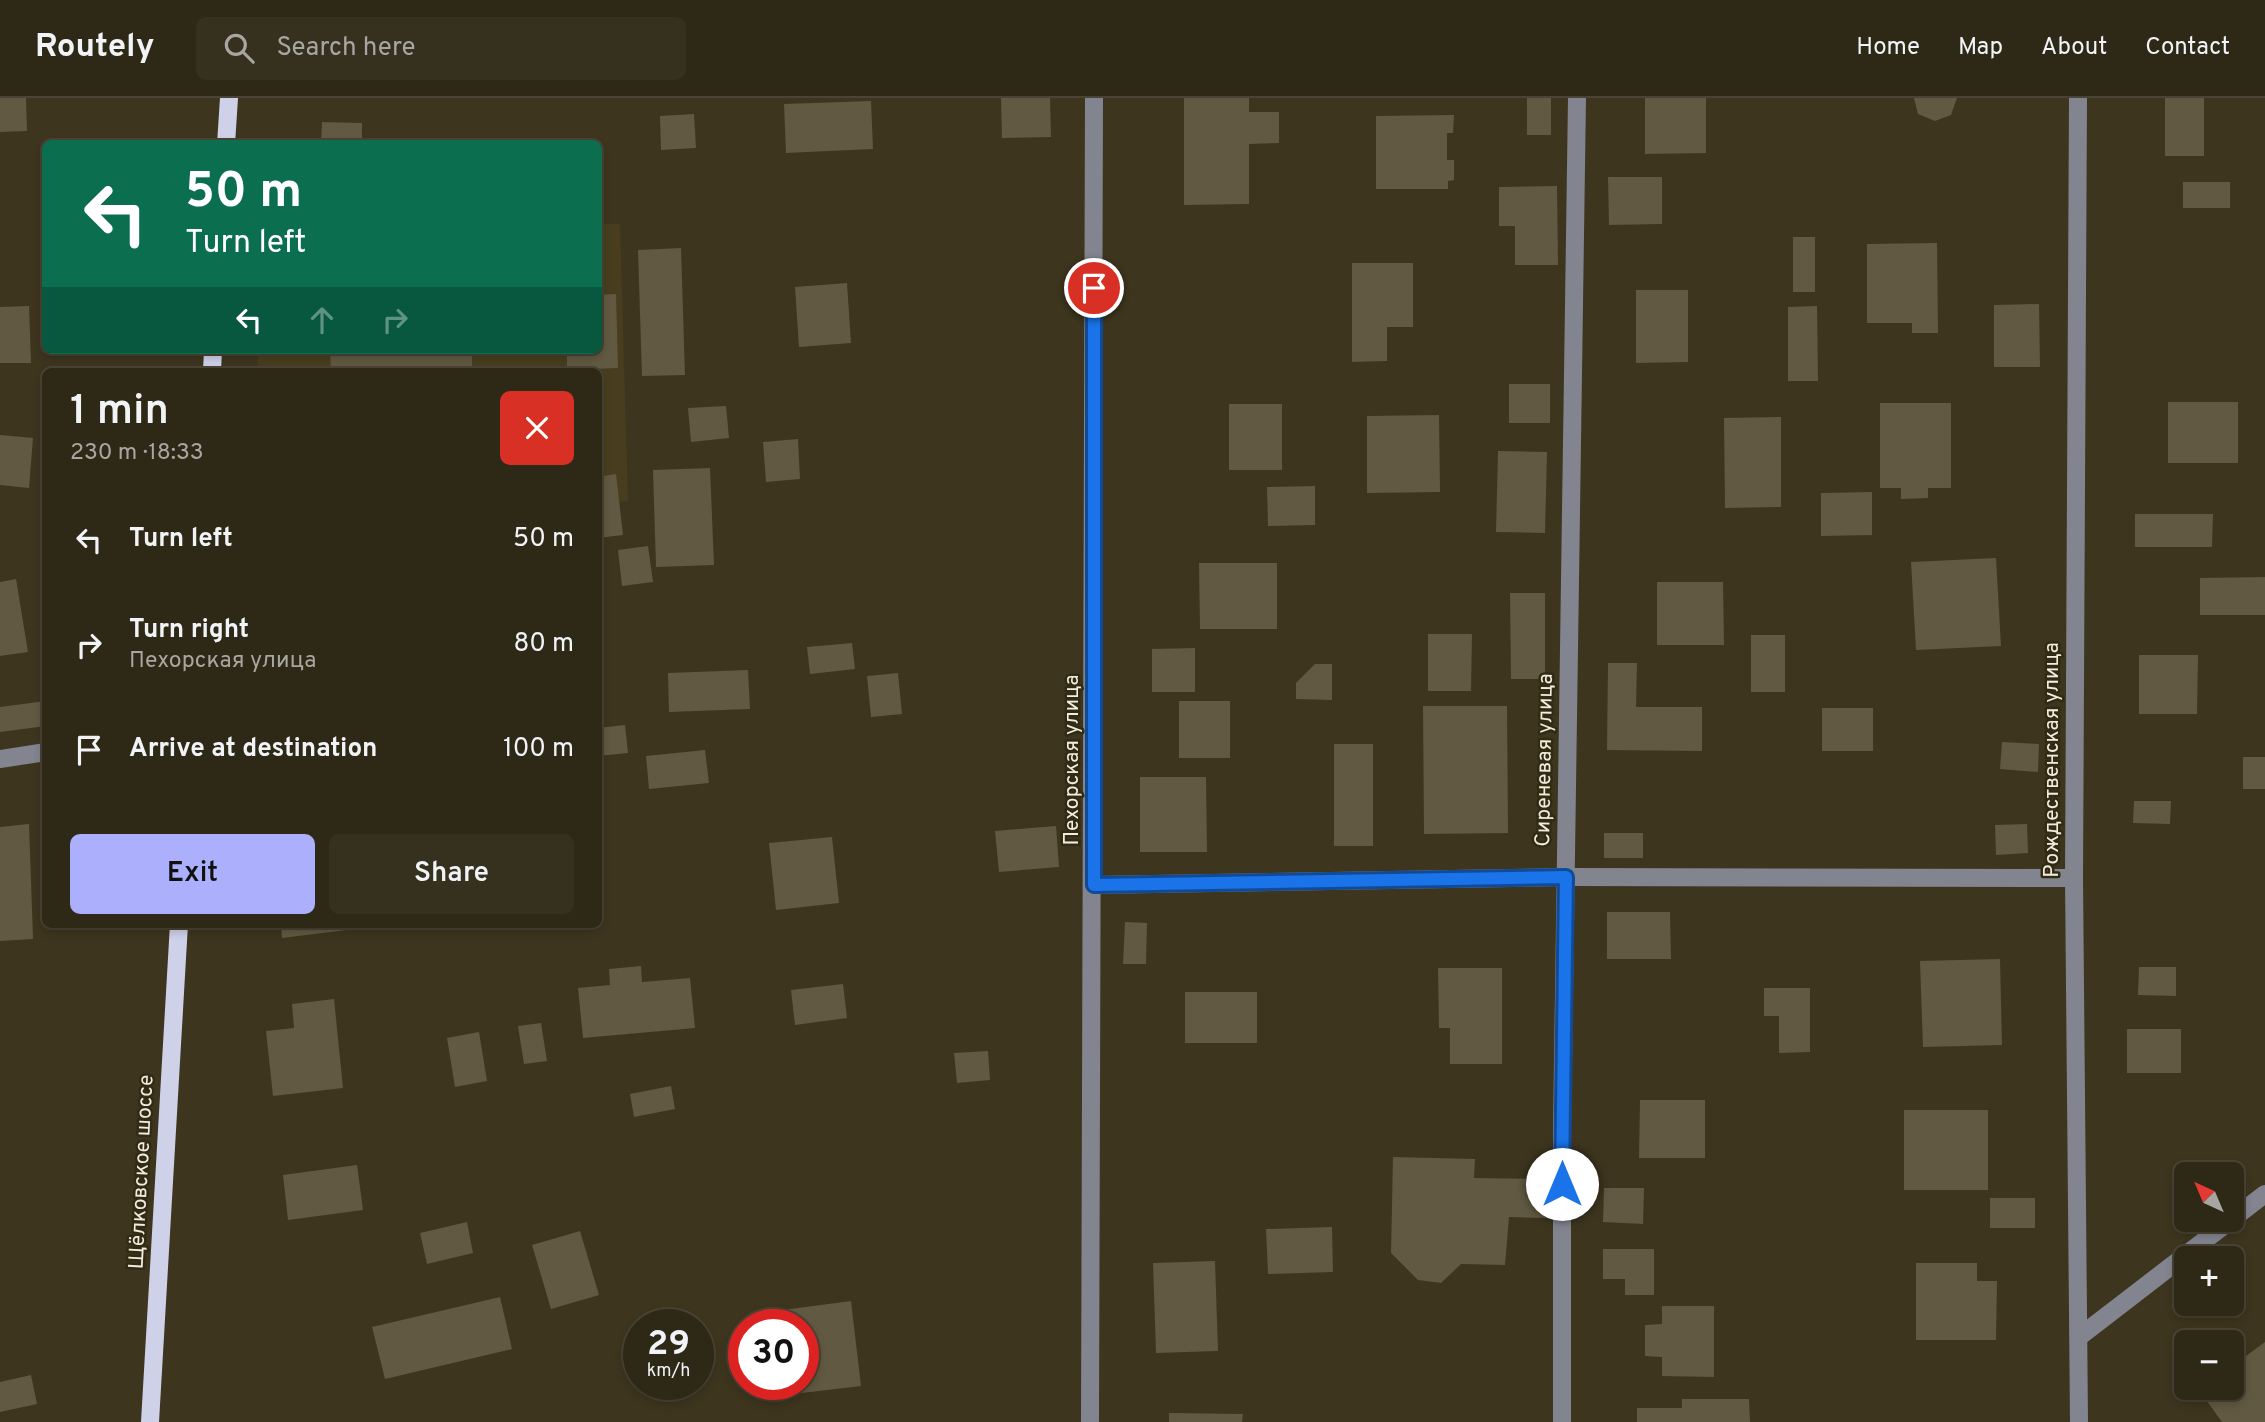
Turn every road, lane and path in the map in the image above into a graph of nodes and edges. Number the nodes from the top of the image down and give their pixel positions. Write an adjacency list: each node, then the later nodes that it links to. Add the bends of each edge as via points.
1 (229, 98): 5 (main road)
2 (1094, 98): 10 (street, Пехорская улица)
3 (1577, 98): 8 (street, Сиреневая улица)
4 (2078, 98): 9 (street, Рождественская улица)
5 (226, 140)
6 (42, 753): 7 (street)
7 (0, 759)
8 (1566, 877): 9 (street); 10 (street); 18 (street, Сиреневая улица)
9 (2074, 878): 15 (street, Рождественская улица)
10 (1094, 885): 17 (street, Пехорская улица)
11 (179, 928): 16 (main road, Щёлковское шоссе)
12 (2265, 1194): 13 (street)
13 (2244, 1210)
14 (2215, 1232): 15 (street)
15 (2079, 1337): 19 (street, Рождественская улица)
16 (150, 1422)
17 (1090, 1422)
18 (1562, 1422)
19 (2079, 1422)

